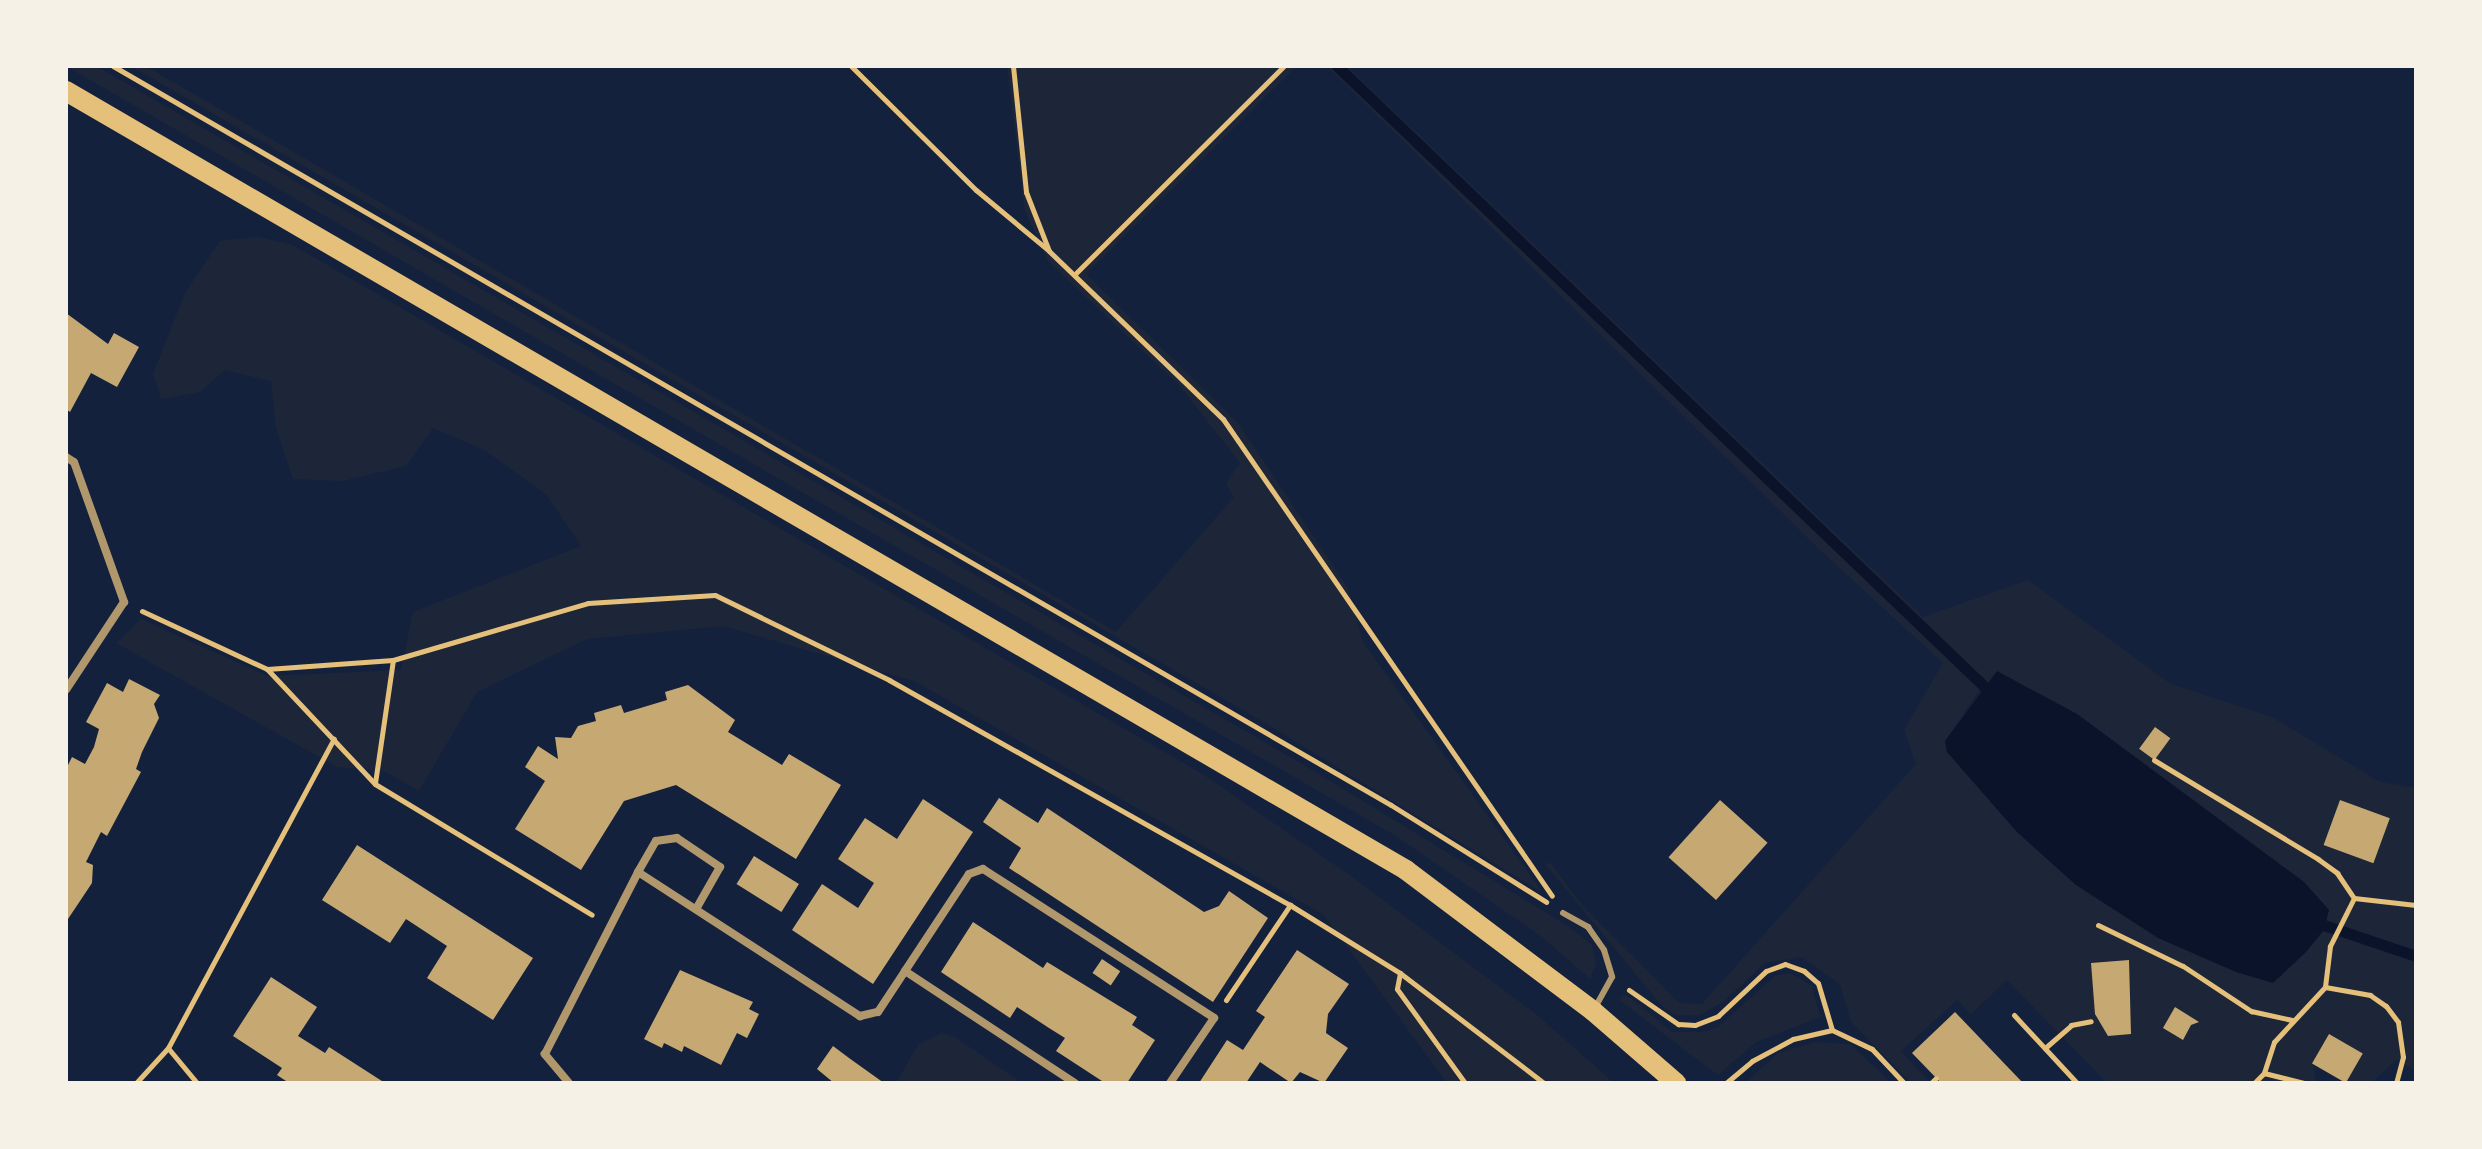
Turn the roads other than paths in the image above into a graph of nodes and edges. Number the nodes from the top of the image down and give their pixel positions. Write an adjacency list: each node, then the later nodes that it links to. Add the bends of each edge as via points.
1 (66, 91): 8 (main road, via 1406,870)
2 (66, 457): 3 (street, via 74,462 124,602)
3 (66, 690)
4 (638, 872): 5 (street); 5 (street, via 656,841 677,838 720,867); 9 (street, via 545,1054)
5 (696, 909): 7 (street, via 860,1016 878,1012)
6 (1563, 913): 8 (lane, via 1588,927 1604,950 1612,977)
7 (905, 971): 10 (street); 11 (street, via 969,874 983,869 1214,1018)
8 (1593, 1011): 12 (main road)
9 (569, 1083)
10 (1075, 1083)
11 (1170, 1083)
12 (1676, 1083)

